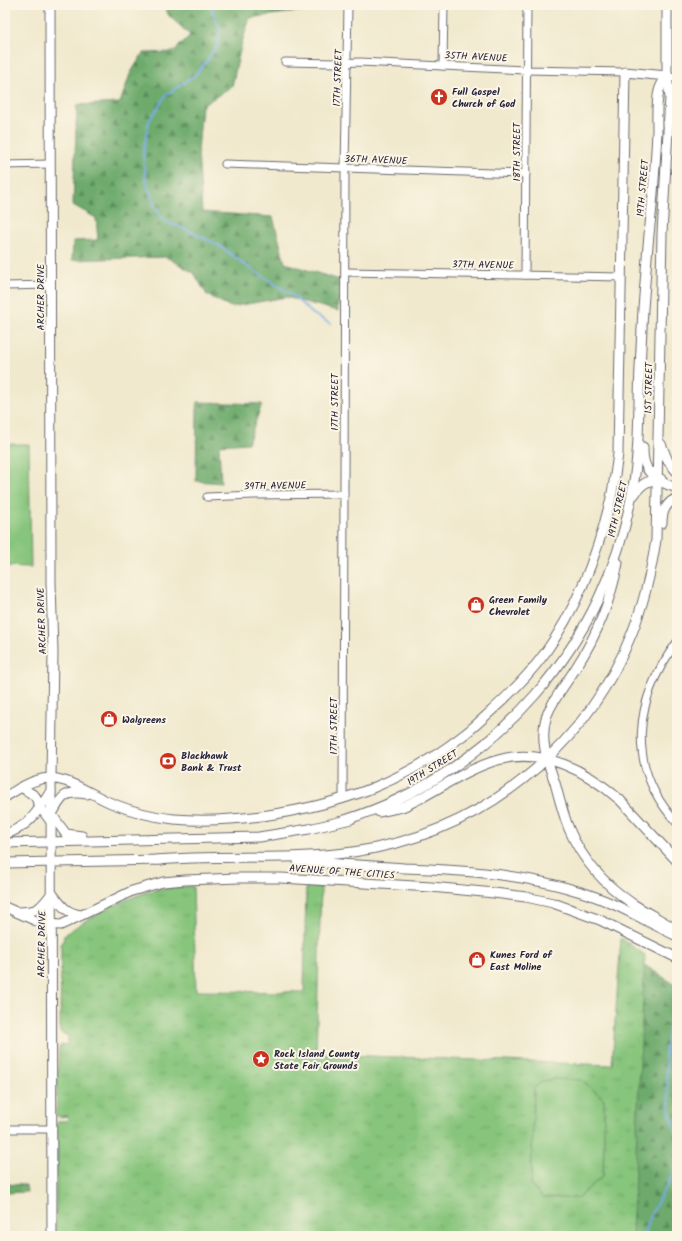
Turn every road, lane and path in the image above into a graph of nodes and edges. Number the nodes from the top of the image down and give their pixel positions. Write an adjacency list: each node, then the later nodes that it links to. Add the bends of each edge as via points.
1 (50, 5): 13 (main road, ARCHER DRIVE)
2 (348, 5): 7 (street, 17TH STREET)
3 (444, 5): 8 (street)
4 (527, 5): 9 (street, 18TH STREET)
5 (667, 5): 11 (main road, 1ST STREET)
6 (285, 62): 7 (street, 35TH AVENUE)
7 (348, 63): 8 (street, 35TH AVENUE); 16 (street, 17TH STREET)
8 (443, 66): 9 (street, 35TH AVENUE)
9 (526, 70): 10 (street, 35TH AVENUE); 17 (street, 18TH STREET)
10 (624, 72): 11 (main road, 35TH AVENUE); 20 (main road, 19TH STREET)
11 (667, 76): 12 (street); 23 (main road, 19TH STREET, via 659,90); 24 (main road, 1ST STREET, via 670,97 662,233)
12 (677, 77)
13 (50, 164): 15 (street); 21 (main road, ARCHER DRIVE)
14 (225, 164): 16 (street, 36TH AVENUE)
15 (5, 165)
16 (345, 168): 17 (street, 36TH AVENUE); 18 (street, 17TH STREET)
17 (526, 174): 19 (street, 18TH STREET)
18 (345, 272): 19 (street, 37TH AVENUE); 29 (street, 17TH STREET)
19 (525, 275): 20 (street, 37TH AVENUE)
20 (622, 277): 42 (main road, 19TH STREET, via 618,454 612,496 594,559 568,615 545,653 510,694 463,736 413,769 365,792)
21 (51, 285): 22 (street); 37 (main road, ARCHER DRIVE)
22 (5, 286)
23 (641, 340): 26 (main road, via 645,402 643,461 648,471); 32 (main road, 19TH STREET, via 638,451)
24 (658, 436): 25 (main road, via 662,451); 26 (main road, 1ST STREET)
25 (677, 472)
26 (657, 479): 27 (main road); 28 (main road); 32 (main road, via 642,484); 35 (main road, 1ST STREET, via 656,540 652,564 635,625)
27 (677, 482)
28 (677, 488)
29 (344, 494): 30 (street, 39TH AVENUE); 42 (street, 17TH STREET)
30 (207, 497)
31 (677, 498): 35 (main road, via 663,512 659,555 647,604 632,643)
32 (631, 500): 33 (main road, 19TH STREET)
33 (625, 524): 36 (main road, via 616,576 601,620 547,717 544,732); 45 (main road, 19TH STREET, via 614,562 595,607 568,653 530,702 476,752 436,779 391,802)
34 (677, 642): 46 (street, via 650,687 643,711 641,731 642,751 650,780 662,803)
35 (621, 658): 36 (main road, 1ST STREET, via 582,720)
36 (547, 759): 45 (main road, via 515,756 497,760 403,807); 51 (main road, via 510,790 456,822 385,846 312,856); 52 (main road, via 577,770 610,791); 60 (main road, via 569,829 591,866 623,897)
37 (51, 778): 38 (main road, via 38,779); 39 (main road, ARCHER DRIVE); 40 (main road, via 65,781)
38 (21, 787): 41 (main road); 43 (main road, via 35,796)
39 (51, 792): 43 (main road); 44 (main road, ARCHER DRIVE)
40 (97, 796): 42 (main road, via 140,813 196,820 269,815); 44 (main road, via 79,793 65,795 60,799)
41 (5, 797)
42 (343, 799)
43 (40, 807): 44 (main road); 47 (main road, via 32,819 18,830)
44 (52, 819): 48 (main road, via 63,832 74,836 160,834); 49 (main road, ARCHER DRIVE)
45 (345, 820): 48 (main road, via 278,835)
46 (677, 823)
47 (5, 834)
48 (222, 838): 49 (main road)
49 (52, 842): 50 (main road); 53 (main road, ARCHER DRIVE)
50 (5, 843)
51 (156, 860): 53 (main road, AVENUE OF THE CITIES); 61 (main road, AVENUE OF THE CITIES, via 315,862 437,868 524,878 594,896)
52 (677, 861)
53 (52, 862): 54 (main road, AVENUE OF THE CITIES); 55 (main road, ARCHER DRIVE)
54 (9, 863)
55 (52, 893): 57 (main road, via 37,910); 58 (main road, via 68,912); 59 (main road, ARCHER DRIVE)
56 (5, 907): 57 (main road, AVENUE OF THE CITIES)
57 (16, 912): 59 (main road, AVENUE OF THE CITIES, via 34,921)
58 (81, 915): 59 (main road, AVENUE OF THE CITIES, via 61,925); 62 (main road, AVENUE OF THE CITIES, via 141,888 185,880 275,878 431,887 500,894 553,903 600,920)
59 (52, 925): 64 (main road, ARCHER DRIVE)
60 (677, 930)
61 (677, 936)
62 (677, 958)
63 (5, 1129): 64 (street)
64 (52, 1129): 65 (main road, ARCHER DRIVE)
65 (52, 1236)

